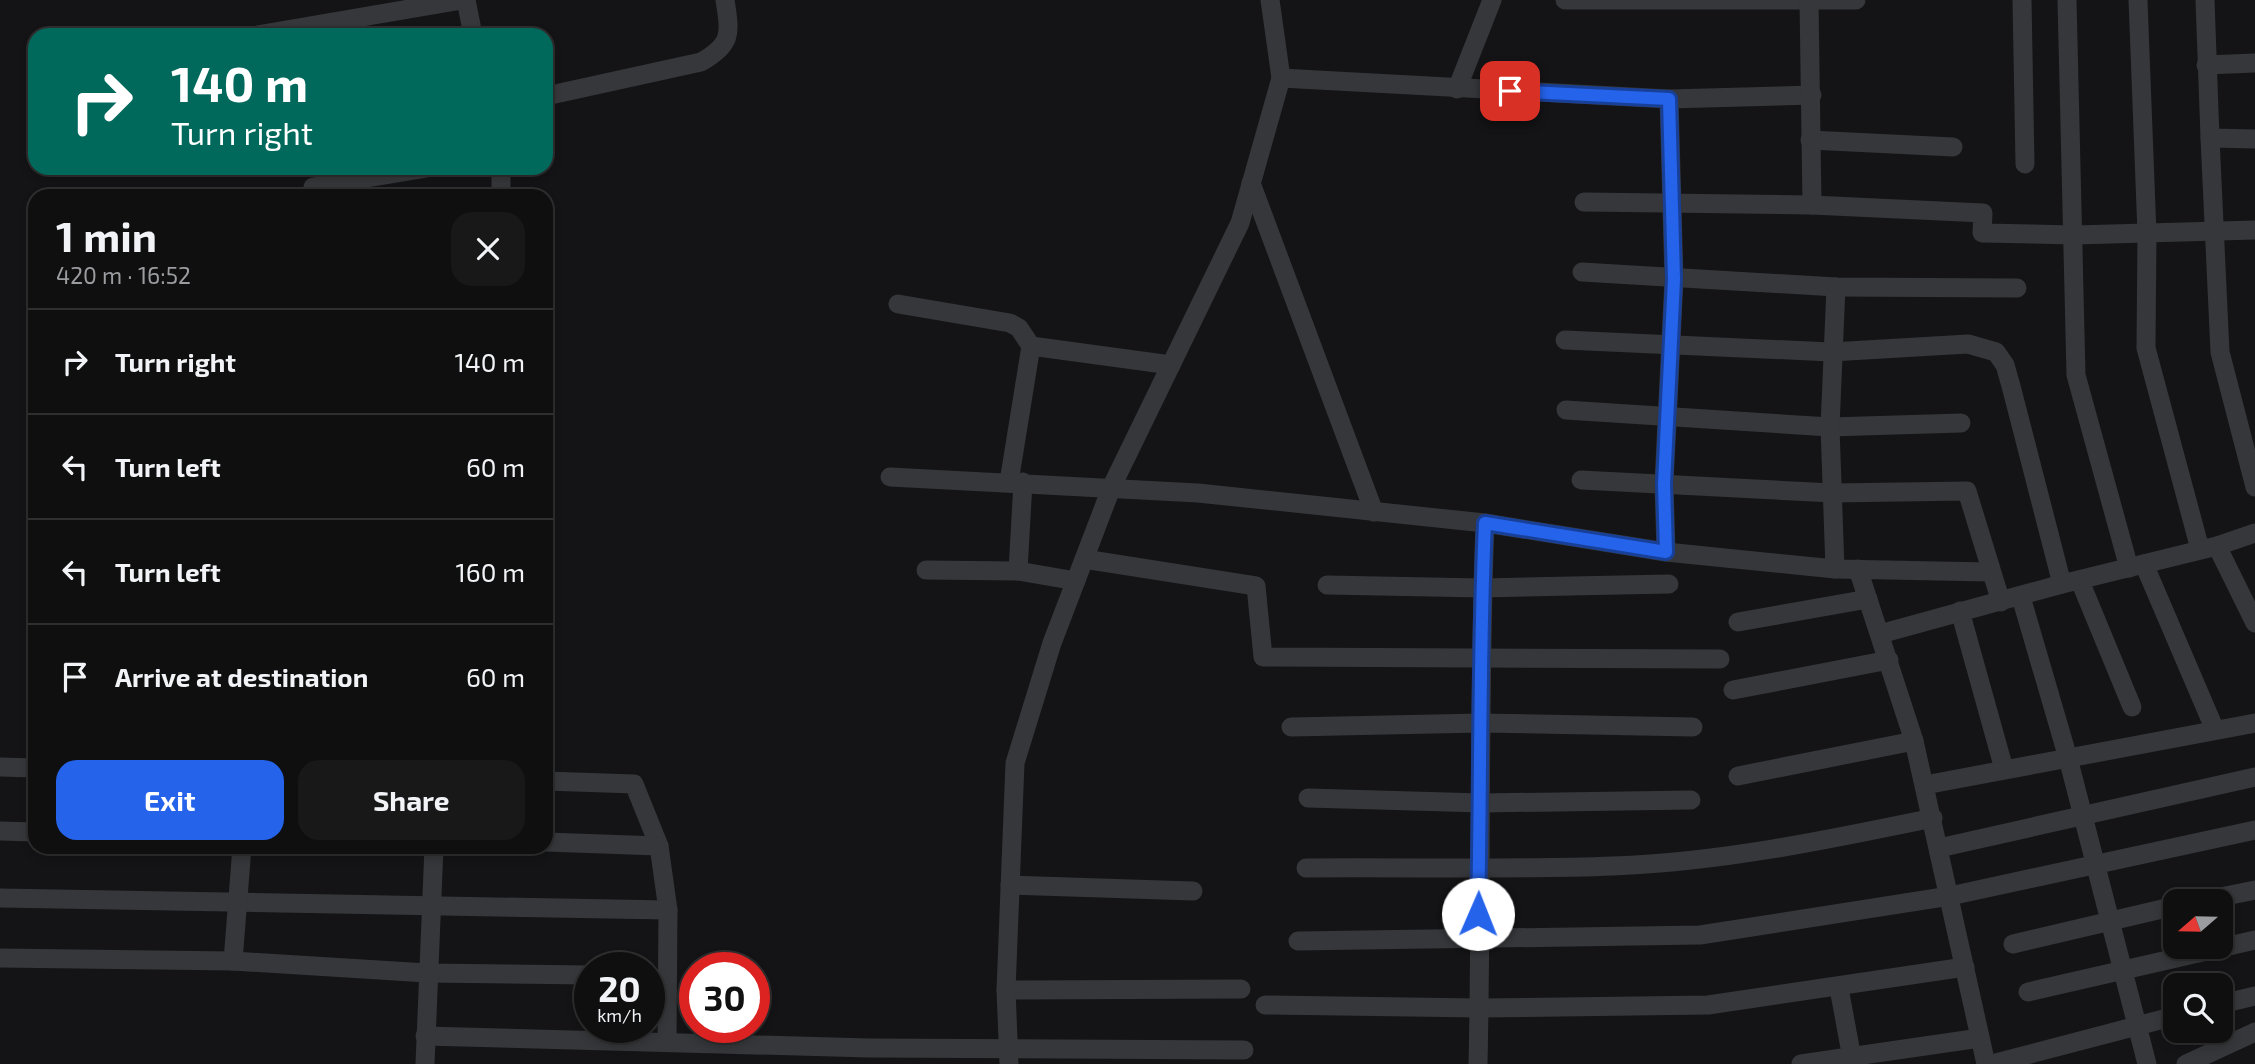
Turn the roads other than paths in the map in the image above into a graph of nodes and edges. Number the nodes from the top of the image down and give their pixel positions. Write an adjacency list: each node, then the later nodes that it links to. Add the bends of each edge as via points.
1 (464, 0): 12 (street); 13 (street)
2 (725, 0): 18 (street, via 730,30 725,44 708,58)
3 (1270, 0): 16 (street)
4 (1492, 0): 17 (street)
5 (1565, 0): 11 (street)
6 (1856, 0): 11 (street)
7 (2022, 0): 25 (street)
8 (2067, 0): 35 (street)
9 (2138, 0): 34 (street)
10 (2205, 0): 15 (street)
11 (1810, 1): 19 (street)
12 (298, 28)
13 (471, 28)
14 (2255, 63): 15 (street)
15 (2206, 65): 21 (street)
16 (1281, 78): 17 (street); 27 (street)
17 (1457, 89): 20 (street)
18 (553, 94)
19 (1812, 95): 20 (street); 23 (street)
20 (1669, 99): 30 (street)
21 (2210, 138): 22 (street); 33 (street)
22 (2255, 139)
23 (1810, 140): 24 (street); 31 (street)
24 (1953, 147)
25 (2025, 164)
26 (385, 175): 28 (street)
27 (1251, 183): 45 (street, via 1240,223); 57 (street)
28 (313, 187)
29 (1584, 202): 30 (street)
30 (1673, 202): 31 (street); 37 (street)
31 (1812, 205): 35 (street, via 1983,213 1982,233)
32 (2255, 230): 33 (street)
33 (2214, 232): 34 (street); 55 (street, via 2220,352)
34 (2147, 234): 35 (street); 60 (street, via 2146,348)
35 (2075, 235): 63 (street, via 2076,375)
36 (1582, 272): 37 (street)
37 (1674, 279): 38 (street); 43 (street)
38 (1836, 287): 39 (street); 44 (street)
39 (2017, 288)
40 (898, 304): 42 (street, via 1010,323)
41 (1565, 340): 43 (street)
42 (1031, 346): 45 (street); 52 (street)
43 (1669, 346): 44 (street); 47 (street)
44 (1831, 352): 49 (street); 70 (street, via 1968,344 1996,352 2005,365)
45 (1171, 365): 54 (street)
46 (1566, 410): 47 (street)
47 (1666, 415): 49 (street); 53 (street)
48 (1961, 423): 49 (street)
49 (1830, 427): 56 (street)
50 (890, 477): 52 (street)
51 (1581, 480): 53 (street)
52 (1016, 482): 54 (street); 67 (street)
53 (1664, 484): 56 (street); 61 (street)
54 (1112, 486): 57 (street); 62 (street)
55 (2255, 487)
56 (1833, 493): 64 (street); 68 (street, via 1967,492)
57 (1374, 512): 58 (street)
58 (1485, 523): 61 (street); 73 (street)
59 (2255, 533): 60 (street)
60 (2208, 548): 63 (street); 79 (street)
61 (1666, 552): 64 (street)
62 (1084, 559): 69 (street); 81 (street, via 1256,586 1264,657)
63 (2136, 566): 70 (street); 90 (street)
64 (1835, 569): 65 (street)
65 (1857, 569): 68 (street); 75 (street)
66 (926, 570): 67 (street)
67 (1018, 571): 69 (street)
68 (1991, 572): 76 (street)
69 (1076, 580): 116 (street, via 1015,763)
70 (2071, 583): 74 (street); 85 (street)
71 (1669, 584): 73 (street)
72 (1327, 585): 73 (street)
73 (1482, 588): 81 (street)
74 (2021, 597): 76 (street); 92 (street)
75 (1868, 599): 78 (street); 80 (street)
76 (2000, 602): 77 (street)
77 (1960, 611): 80 (street); 95 (street)
78 (1738, 622)
79 (2255, 623)
80 (1880, 634): 83 (street)
81 (1479, 659): 82 (street); 86 (street)
82 (1720, 659)
83 (1889, 660): 84 (street); 91 (street)
84 (1733, 690)
85 (2133, 707)
86 (1481, 723): 88 (street); 89 (street); 102 (street)
87 (2255, 723): 90 (street)
88 (1291, 727)
89 (1693, 727)
90 (2215, 730): 92 (street)
91 (1914, 741): 96 (street); 99 (street)
92 (2068, 758): 95 (street); 103 (street)
93 (0, 766): 94 (street)
94 (28, 768)
95 (2004, 769): 99 (street)
96 (1738, 776)
97 (2255, 777): 103 (street)
98 (553, 781): 109 (street, via 634,784)
99 (1924, 785): 104 (street)
100 (1308, 798): 102 (street)
101 (1691, 800): 102 (street)
102 (1482, 803): 114 (street)
103 (2083, 816): 110 (street); 113 (street)
104 (1933, 818): 110 (street); 114 (street, via 1705,859 1614,866)
105 (2255, 830): 113 (street)
106 (0, 831): 107 (street)
107 (28, 832)
108 (553, 842): 109 (street)
109 (659, 846): 125 (street)
110 (1940, 848): 120 (street)
111 (241, 854): 122 (street)
112 (434, 854): 123 (street)
113 (2096, 865): 120 (street); 126 (street)
114 (1479, 867): 115 (street); 127 (street)
115 (1306, 868)
116 (1010, 885): 118 (street); 140 (street)
117 (2255, 890): 119 (street)
118 (1193, 891)
119 (2233, 894)
120 (1950, 896): 127 (street, via 1700,935); 134 (street)
121 (0, 898): 122 (street)
122 (236, 904): 123 (street); 133 (street)
123 (432, 908): 125 (street); 136 (street)
124 (2163, 909): 126 (street)
125 (668, 910): 131 (street)
126 (2110, 920): 130 (street); 135 (street)
127 (1477, 938): 129 (street); 145 (street)
128 (2255, 940): 135 (street)
129 (1298, 941)
130 (2014, 944)
131 (662, 952)
132 (0, 958): 133 (street)
133 (233, 961): 136 (street)
134 (1965, 967): 138 (street); 150 (street)
135 (2123, 970): 141 (street); 147 (street)
136 (427, 972): 137 (street); 149 (street)
137 (574, 975)
138 (1839, 988): 145 (street, via 1708,1006); 156 (street)
139 (1241, 989): 140 (street)
140 (1006, 990): 155 (street)
141 (2028, 992)
142 (2255, 996): 143 (street)
143 (2233, 1001)
144 (1265, 1005): 145 (street)
145 (1479, 1008): 158 (street)
146 (2163, 1019): 147 (street)
147 (2137, 1026): 161 (street); 162 (street)
148 (665, 1027): 152 (street)
149 (425, 1036): 152 (street); 157 (street)
150 (1980, 1038): 156 (street); 160 (street)
151 (2253, 1038): 163 (street)
152 (667, 1042): 154 (street)
153 (1244, 1050): 155 (street)
154 (869, 1056): 155 (street)
155 (1009, 1056)
156 (1852, 1060): 159 (street)
157 (425, 1064)
158 (1478, 1064)
159 (1801, 1064)
160 (1986, 1064)
161 (1992, 1064)
162 (2147, 1064)
163 (2186, 1064)

